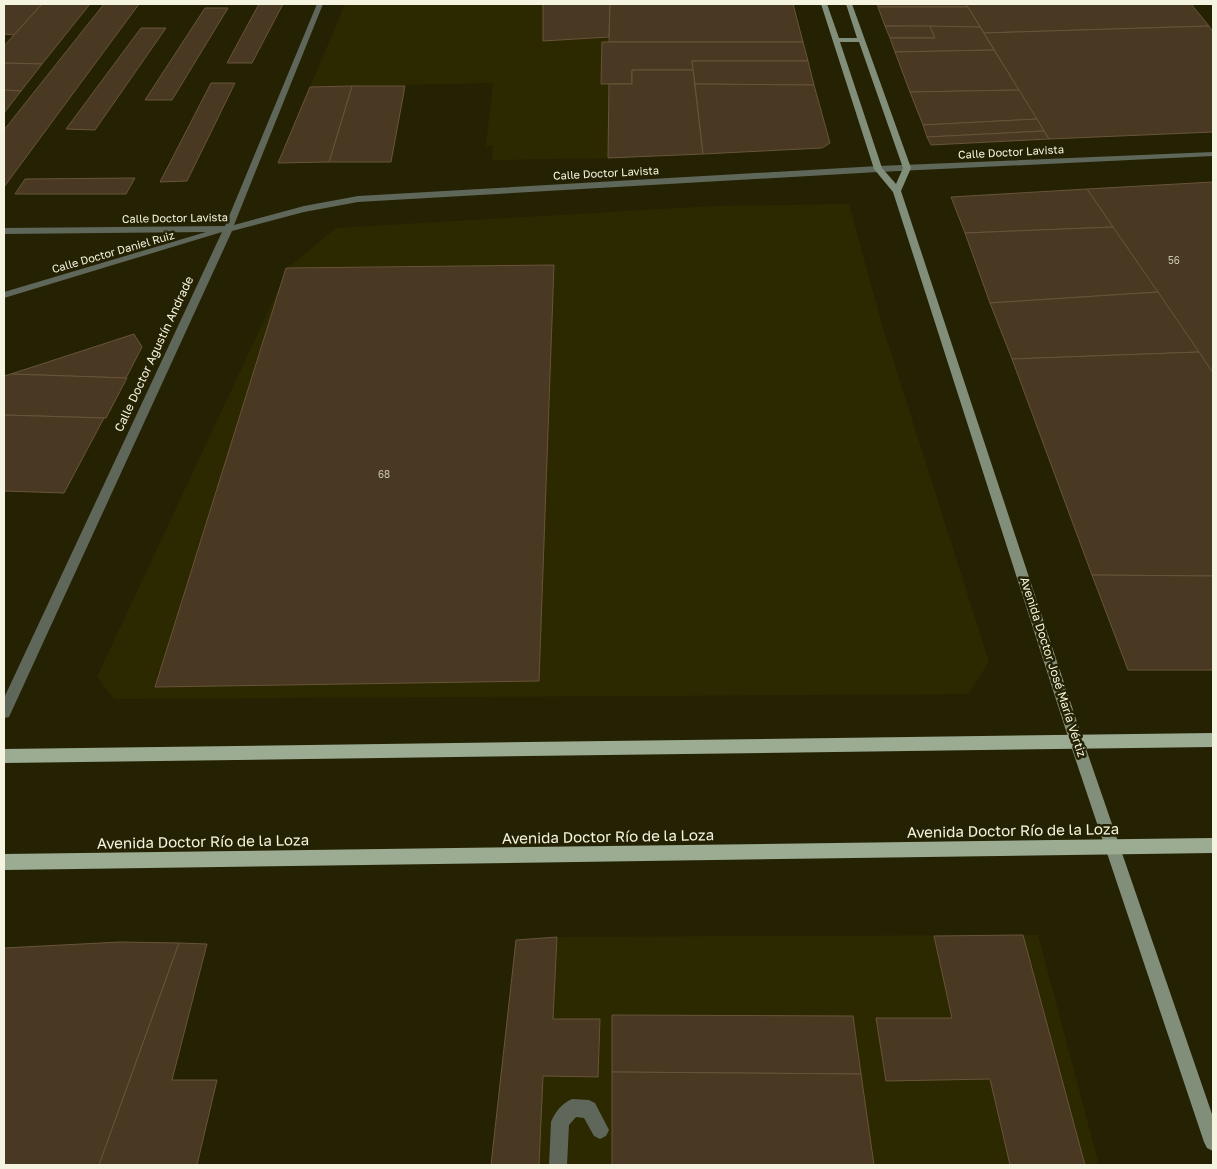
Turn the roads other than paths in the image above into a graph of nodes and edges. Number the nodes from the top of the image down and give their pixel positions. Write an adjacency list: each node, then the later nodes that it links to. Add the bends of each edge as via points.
1 (320, 4): 10 (street, Calle Doctor Agustín Andrade)
2 (824, 4): 4 (main road, Avenida Doctor José María Vértiz)
3 (849, 4): 5 (main road)
4 (835, 40): 5 (main road); 8 (main road, Avenida Doctor José María Vértiz)
5 (861, 40): 7 (main road)
6 (1213, 154): 7 (street, Calle Doctor Lavista)
7 (907, 168): 8 (street, Calle Doctor Lavista); 9 (main road)
8 (878, 169): 9 (main road, Avenida Doctor José María Vértiz); 10 (street, Calle Doctor Lavista, via 358,199 304,208)
9 (897, 191): 14 (main road, Avenida Doctor José María Vértiz)
10 (228, 229): 11 (street, Calle Doctor Lavista); 12 (street, Calle Doctor Daniel Ruiz); 13 (street, Calle Doctor Agustín Andrade)
11 (4, 231)
12 (4, 296)
13 (4, 712)
14 (1076, 740): 15 (main road); 16 (main road); 18 (main road, Avenida Doctor José María Vértiz)
15 (1213, 740)
16 (4, 756)
17 (1213, 845): 18 (main road, Avenida Doctor Río de la Loza)
18 (1114, 847): 19 (main road, Avenida Doctor Río de la Loza); 21 (main road, Avenida Doctor José María Vértiz)
19 (4, 862)
20 (600, 1130): 22 (street, via 589,1109 572,1108 560,1122)
21 (1213, 1142)
22 (558, 1165)

